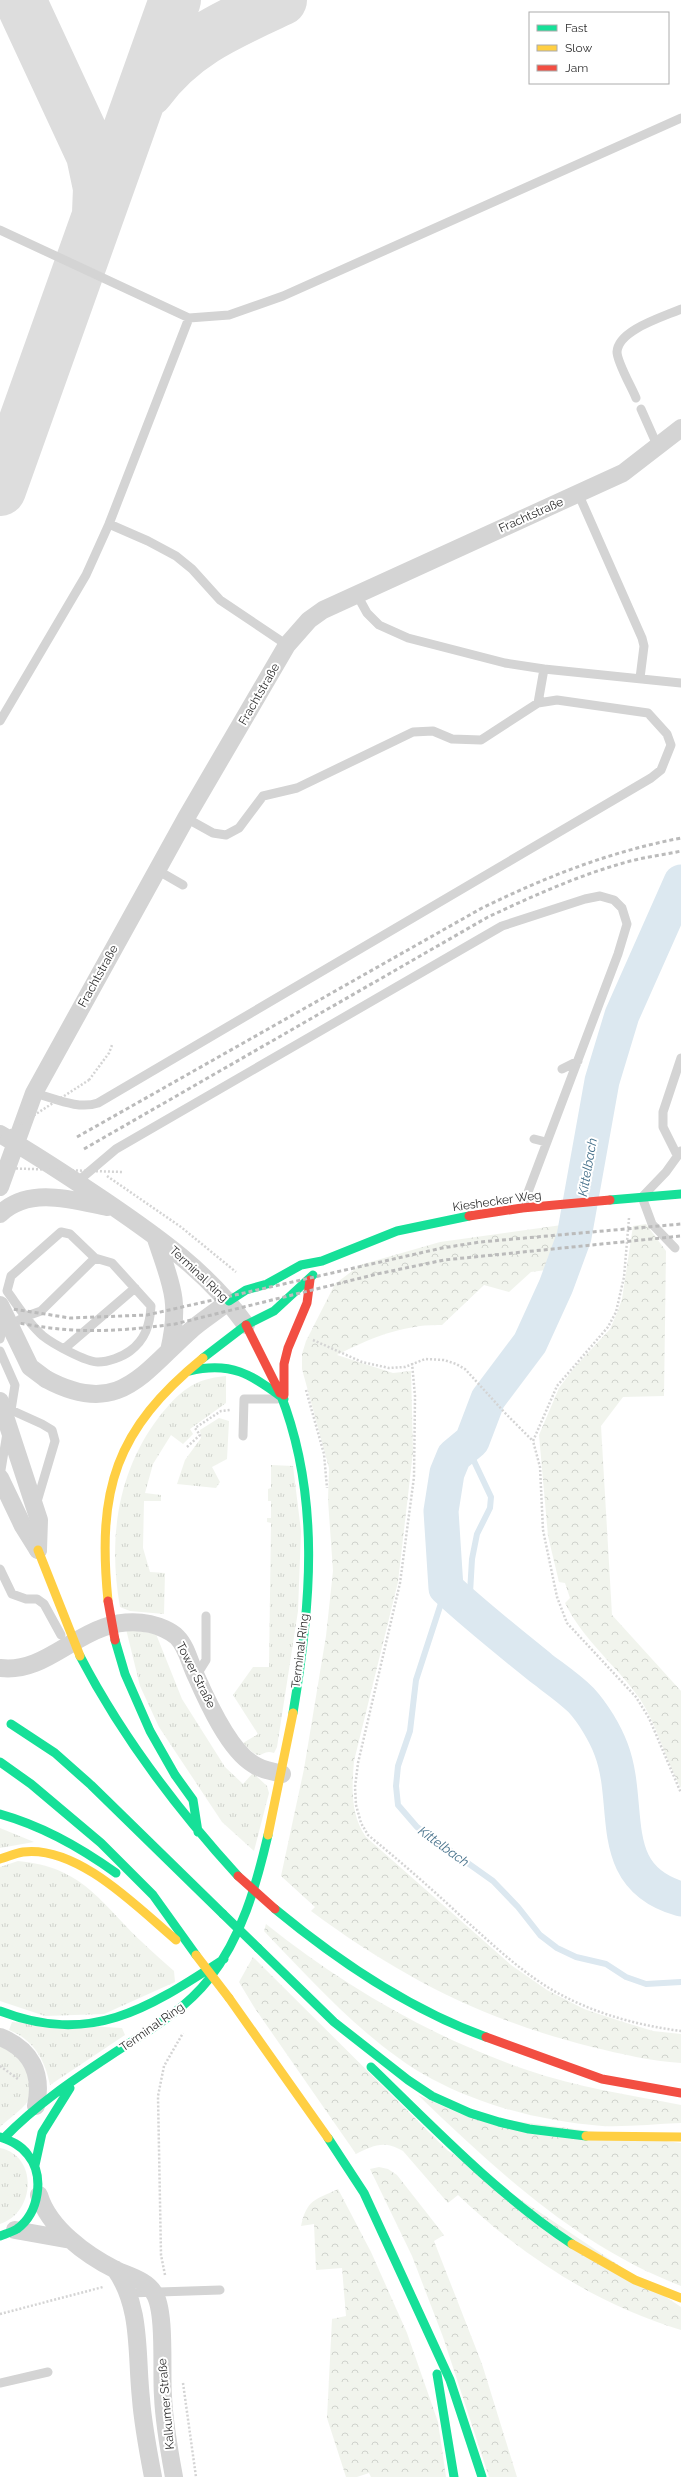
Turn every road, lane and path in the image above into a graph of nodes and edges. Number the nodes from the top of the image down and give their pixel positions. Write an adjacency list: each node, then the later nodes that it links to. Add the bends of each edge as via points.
1 (681, 118): 4 (lane, via 283,296 228,315)
2 (0, 230): 4 (lane)
3 (681, 309): 5 (lane, via 631,332 620,341 617,353)
4 (190, 318): 10 (lane)
5 (636, 398)
6 (641, 409): 8 (lane)
7 (681, 428): 8 (street, Frachtstraße)
8 (657, 445): 9 (street, Frachtstraße, via 623,473)
9 (578, 493): 11 (street, Frachtstraße); 14 (lane, via 642,638 644,646)
10 (109, 524): 12 (lane, via 176,556 192,569 220,600); 17 (lane, via 86,575)
11 (356, 594): 12 (street, Frachtstraße, via 322,610 309,620); 13 (lane, via 367,613 379,625 408,638 504,663)
12 (287, 645): 20 (street, Frachtstraße)
13 (544, 669): 14 (lane); 16 (lane)
14 (640, 678): 15 (lane)
15 (681, 682)
16 (538, 703): 18 (lane, via 481,740 452,739 433,731 413,732); 27 (lane, via 557,700 648,713 667,734 671,745 666,759 660,770 651,778 98,1103 76,1105)
17 (0, 721)
18 (306, 784): 19 (lane); 20 (lane, via 263,796 239,828 226,835 213,833)
19 (314, 791)
20 (186, 818): 21 (street, Frachtstraße)
21 (157, 870): 22 (lane); 27 (street, Frachtstraße)
22 (183, 885)
23 (112, 1045): 28 (path, bridge, via 88,1080)
24 (681, 1058): 31 (lane, via 663,1112 663,1128)
25 (578, 1061): 26 (lane); 30 (lane); 32 (lane, via 627,924 622,908 614,900 600,896 502,926 116,1149)
26 (562, 1069)
27 (34, 1093): 28 (street, Frachtstraße)
28 (5, 1138): 35 (street, Terminal Ring); 36 (street)
29 (534, 1139): 30 (lane)
30 (546, 1142): 40 (lane)
31 (679, 1153): 38 (lane, via 666,1172)
32 (95, 1166): 35 (lane); 47 (path, via 181,1227 236,1272)
33 (0, 1168): 34 (path, bridge)
34 (122, 1172)
35 (77, 1182): 41 (street, Terminal Ring)
36 (0, 1187)
37 (681, 1194): 38 (main road, Kieshecker Weg)
38 (642, 1197): 39 (main road, Kieshecker Weg); 44 (lane, via 652,1224)
39 (630, 1198): 40 (main road, Kieshecker Weg); 67 (path, via 624,1277 616,1312 608,1327 557,1386)
40 (522, 1208): 46 (main road, Kieshecker Weg, via 445,1220 397,1231)
41 (117, 1210): 42 (street, Terminal Ring, via 46,1196 22,1202); 43 (street, Terminal Ring)
42 (0, 1214)
43 (155, 1236): 52 (street, Terminal Ring, via 207,1279); 60 (street, via 175,1297 176,1317)
44 (674, 1248)
45 (95, 1258): 50 (lane, via 112,1263); 54 (lane, via 40,1311); 54 (lane, via 70,1234 60,1232 11,1276 6,1290)
46 (322, 1261): 48 (main road); 49 (main road, Kieshecker Weg, via 301,1265)
47 (243, 1272)
48 (310, 1280): 55 (main road, via 274,1311); 63 (main road, via 307,1303 284,1364)
49 (267, 1284): 51 (main road, Kieshecker Weg); 52 (main road, Kieshecker Weg, via 246,1290)
50 (135, 1288): 58 (lane); 58 (lane, via 151,1306 147,1330 139,1344 123,1356 98,1362)
51 (256, 1298)
52 (229, 1301): 55 (street, Terminal Ring); 60 (street, via 190,1330)
53 (0, 1305): 60 (street, bridge, via 30,1367 46,1379 77,1392 110,1392 121,1389 142,1378)
54 (24, 1317): 56 (lane, via 2,1330); 58 (lane, via 44,1336)
55 (247, 1319): 62 (main road); 63 (main road, Terminal Ring)
56 (0, 1338)
57 (311, 1339): 61 (path, via 362,1362 389,1368 405,1367)
58 (65, 1348)
59 (0, 1350): 64 (lane, via 15,1385)
60 (169, 1351)
61 (412, 1363): 67 (path, via 425,1358 444,1360 465,1369); 90 (path, via 414,1477 400,1584 358,1763 356,1805 361,1823 368,1835 512,1962 549,1988 586,2006 621,2018)
62 (188, 1372): 63 (main road, via 207,1365 234,1368 252,1375); 82 (main road, bridge, via 140,1421 116,1472 104,1550 108,1601 115,1640 126,1674 150,1730 192,1800)
63 (284, 1399): 66 (lane, via 244,1399); 79 (main road, Terminal Ring, via 303,1466 310,1536 304,1632)
64 (5, 1406): 69 (lane); 70 (street, bridge, via 39,1520); 73 (lane, via 52,1430 54,1449 30,1523)
65 (226, 1410): 68 (path, via 211,1416 195,1428 200,1435)
66 (243, 1436)
67 (534, 1441): 80 (path, via 540,1467 543,1530 556,1597 567,1623 636,1697 649,1718)
68 (187, 1447)
69 (0, 1477): 70 (street, via 23,1526)
70 (38, 1550): 74 (main road, bridge)
71 (0, 1569): 74 (lane, via 12,1594 26,1599 37,1599 44,1604)
72 (206, 1616): 76 (lane, via 206,1660)
73 (75, 1617)
74 (73, 1651): 75 (street, Tower Straße, via 20,1667); 76 (street, Tower Straße, via 83,1632 119,1622 151,1624 178,1638); 82 (main road, via 129,1742)
75 (0, 1668)
76 (196, 1676): 79 (street, Tower Straße, via 239,1751 254,1765)
77 (4, 1721): 89 (main road, bridge, via 55,1753 91,1785)
78 (0, 1762): 86 (main road, via 31,1784 102,1843 153,1895)
79 (282, 1774): 87 (main road, Terminal Ring, via 249,1903)
80 (681, 1793)
81 (0, 1814): 84 (main road, via 29,1823 61,1838 91,1855)
82 (198, 1832): 92 (main road, bridge, via 238,1876 275,1909 333,1954 393,1992 470,2031)
83 (0, 1859): 86 (main road, via 6,1855 34,1852 60,1856 83,1866 105,1880)
84 (121, 1877)
85 (136, 1892): 86 (main road)
86 (196, 1955): 112 (main road, bridge, via 324,2132 364,2193)
87 (224, 1959): 88 (main road, via 155,2004 118,2020 95,2024 49,2023 24,2020); 96 (main road, Terminal Ring, via 192,1999)
88 (0, 2011)
89 (334, 2022): 93 (main road); 100 (main road, via 411,2083 440,2100 479,2116 526,2129 572,2136 627,2139)
90 (681, 2031)
91 (0, 2037): 98 (street, via 22,2048 34,2067 38,2087)
92 (526, 2050): 95 (main road); 97 (main road, via 602,2079)
93 (354, 2051)
94 (366, 2062): 108 (main road, via 470,2164 532,2215 600,2261 638,2282)
95 (586, 2063)
96 (76, 2080): 98 (main road, Terminal Ring); 101 (main road, Terminal Ring, via 45,2125 35,2153)
97 (681, 2093)
98 (36, 2106): 99 (main road, Terminal Ring)
99 (2, 2137): 101 (main road, via 16,2143)
100 (681, 2137)
101 (35, 2165): 102 (main road)
102 (39, 2195): 103 (main road, via 32,2213); 104 (street, via 43,2207)
103 (7, 2233): 104 (street)
104 (71, 2240): 105 (street)
105 (122, 2281): 107 (lane); 107 (street, via 140,2281); 109 (path); 111 (street, Kalkumer Straße)
106 (220, 2290): 107 (lane)
107 (154, 2292): 110 (street, Kalkumer Straße, via 159,2304)
108 (681, 2298)
109 (0, 2314)
110 (160, 2330): 111 (street, via 153,2322 147,2321 139,2326); 116 (street, Kalkumer Straße, via 163,2397)
111 (136, 2332): 115 (street, Kalkumer Straße, via 140,2399)
112 (432, 2341): 117 (main road); 118 (main road, via 450,2380)
113 (48, 2372): 114 (lane)
114 (0, 2383)
115 (153, 2477)
116 (174, 2477)
117 (454, 2477)
118 (482, 2477)

